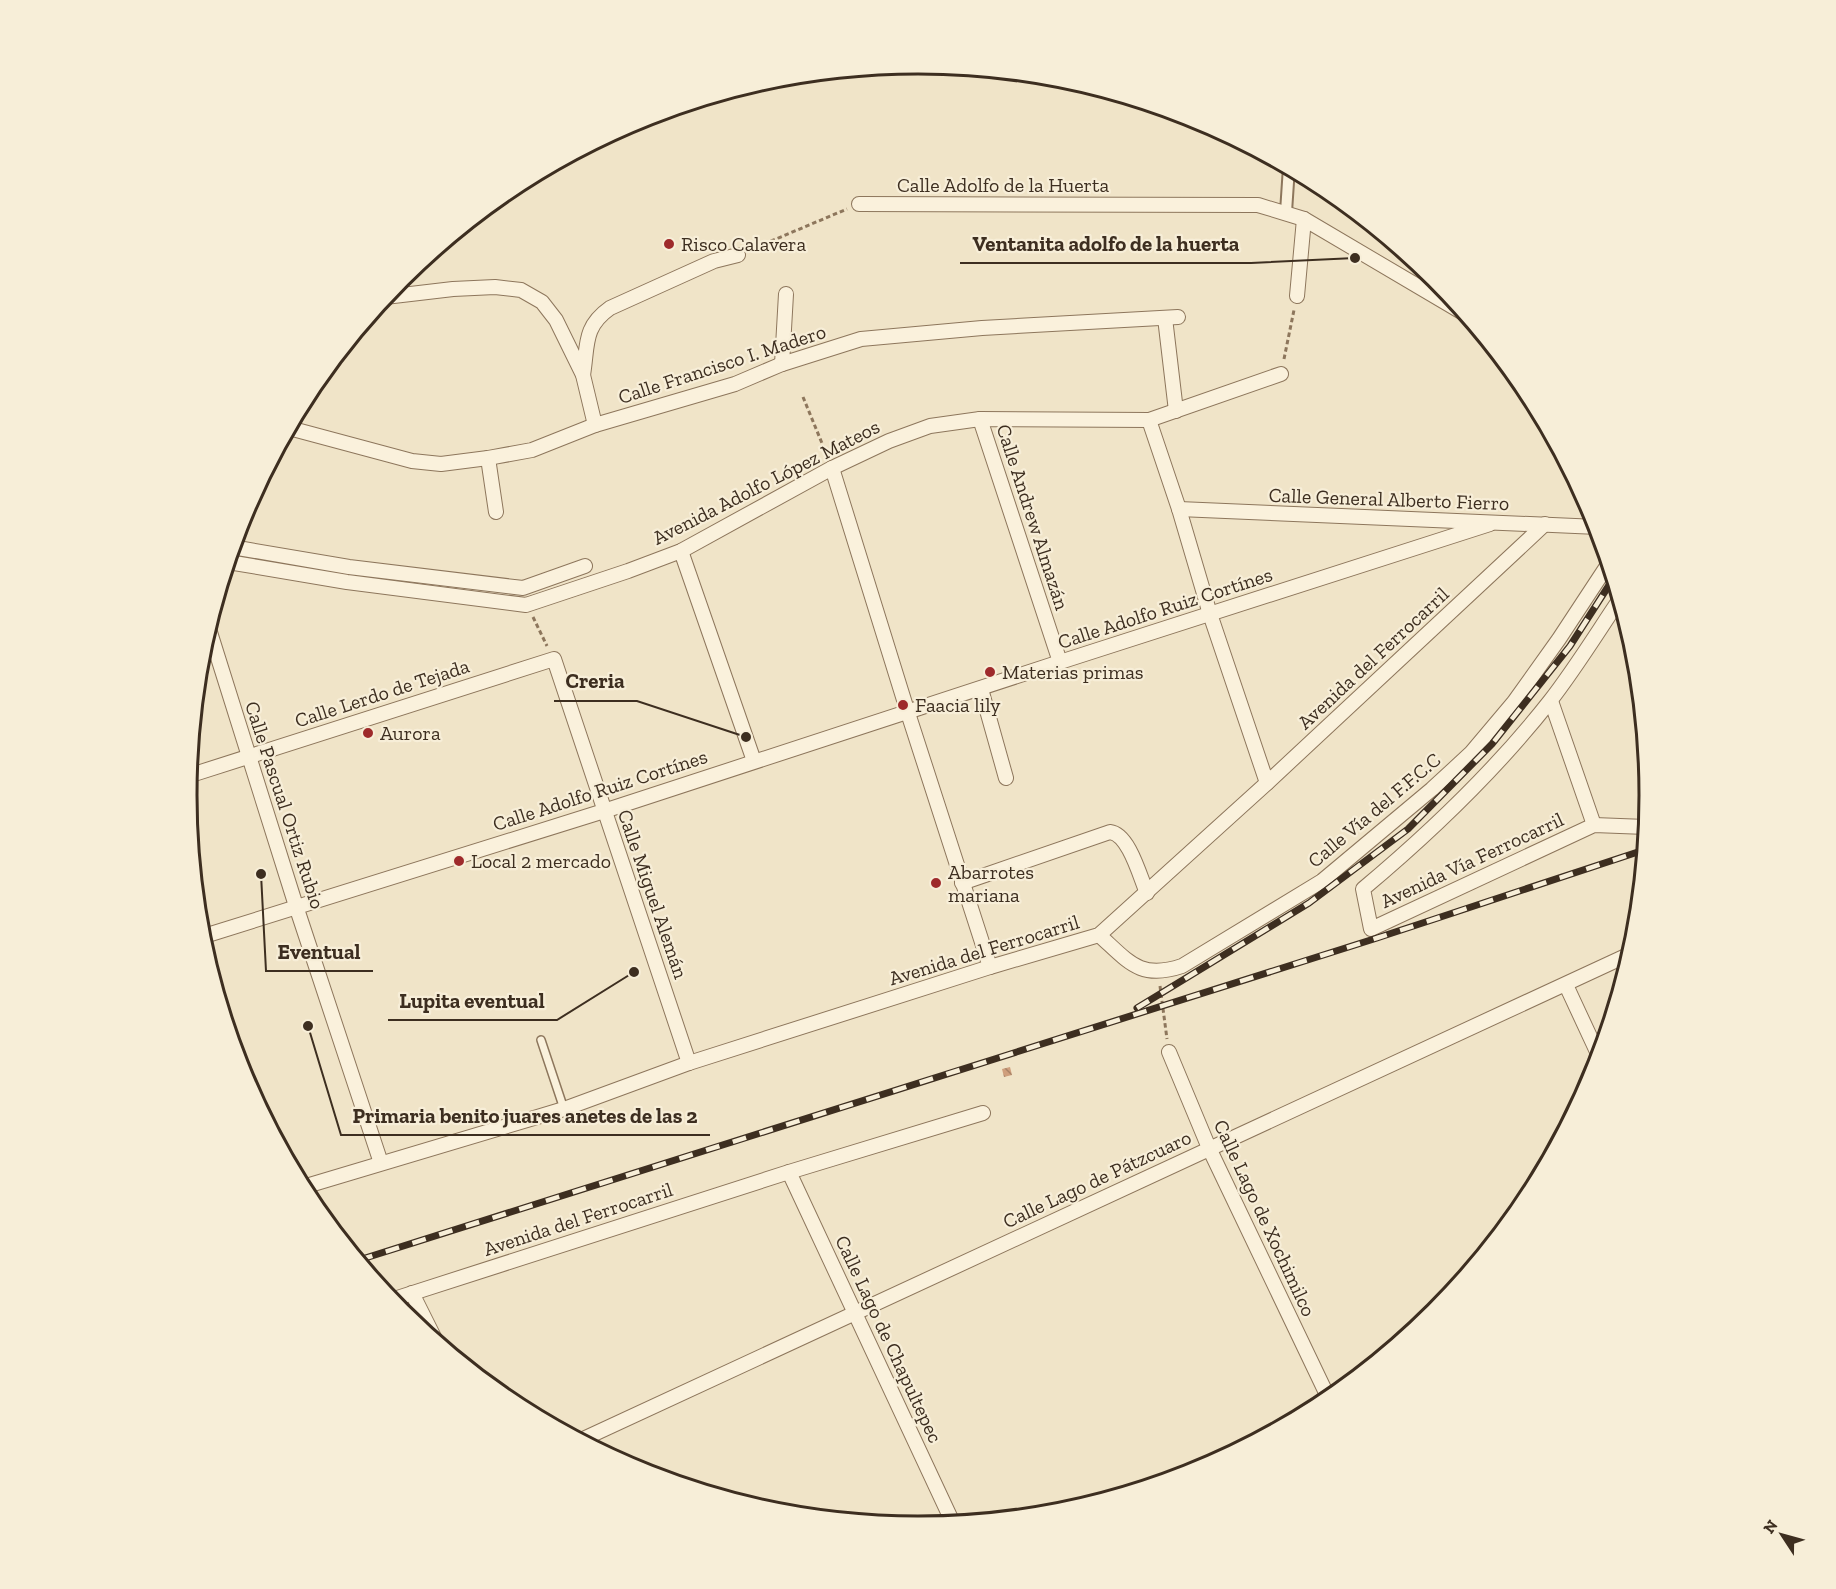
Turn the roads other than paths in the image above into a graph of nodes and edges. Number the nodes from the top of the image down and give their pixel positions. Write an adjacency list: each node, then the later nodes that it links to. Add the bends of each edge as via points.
1 (1288, 176): 3 (street)
2 (859, 204): 3 (street, Calle Adolfo de la Huerta, via 1258,205)
3 (1286, 212): 4 (street, Calle Adolfo de la Huerta)
4 (1304, 219): 8 (street); 9 (street, Calle Adolfo de la Huerta)
5 (738, 255): 12 (street, via 714,261 600,315 589,334)
6 (786, 294): 10 (street)
7 (398, 295): 12 (street, via 495,287 521,290 542,302 556,320)
8 (1297, 296)
9 (1443, 301)
10 (782, 364): 13 (street, Calle Francisco I. Madero, via 861,339 1171,318); 16 (street, Calle Francisco I. Madero, via 735,384)
11 (1281, 374): 13 (street, Avenida Adolfo López Mateos)
12 (583, 375): 16 (street)
13 (1176, 411): 15 (street, Avenida Adolfo López Mateos)
14 (980, 419): 15 (street, Avenida Adolfo López Mateos); 19 (street, Avenida Adolfo López Mateos, via 930,426); 34 (street, Calle Andrew Almazán)
15 (1149, 420): 20 (street)
16 (595, 425): 18 (street, Calle Francisco I. Madero, via 532,450)
17 (296, 430): 18 (street, Calle Francisco I. Madero, via 412,461 441,464)
18 (488, 458): 21 (street)
19 (832, 468): 26 (street, Avenida Adolfo López Mateos); 37 (street)
20 (1179, 509): 22 (street, Calle General Alberto Fierro); 31 (street)
21 (496, 512)
22 (1490, 524): 23 (street, Calle General Alberto Fierro); 31 (street, Calle Adolfo Ruiz Cortínes)
23 (1545, 524): 24 (street, Calle General Alberto Fierro); 42 (street, Avenida del Ferrocarril)
24 (1587, 526)
25 (241, 548): 28 (street, via 349,567 523,588)
26 (681, 551): 27 (street, Avenida Adolfo López Mateos, via 526,605); 39 (street)
27 (235, 563)
28 (585, 566)
29 (1603, 571): 50 (street, Calle Vía del F.F.C.C, via 1514,702 1471,753 1322,881 1182,966 1158,972 1139,968)
30 (1614, 608): 36 (street)
31 (1210, 614): 34 (street, Calle Adolfo Ruiz Cortínes); 42 (street)
32 (213, 644): 38 (street, Calle Pascual Ortiz Rubio)
33 (554, 659): 38 (street, Calle Lerdo de Tejada); 43 (street, Calle Miguel Alemán)
34 (1060, 662): 35 (street, Calle Adolfo Ruiz Cortínes)
35 (981, 689): 37 (street, Calle Adolfo Ruiz Cortínes); 41 (street)
36 (1551, 701): 44 (street); 44 (street, Avenida Vía Ferrocarril, via 1480,783 1363,889 1371,929)
37 (908, 713): 39 (street, Calle Adolfo Ruiz Cortínes); 46 (street)
38 (248, 757): 40 (street, Calle Lerdo de Tejada); 48 (street, Calle Pascual Ortiz Rubio)
39 (754, 761): 43 (street, Calle Adolfo Ruiz Cortínes)
40 (198, 773)
41 (1006, 778)
42 (1267, 783): 47 (street, Avenida del Ferrocarril)
43 (604, 811): 48 (street, Calle Adolfo Ruiz Cortínes); 57 (street, Calle Miguel Alemán)
44 (1594, 825): 45 (street)
45 (1638, 827)
46 (962, 883): 47 (street, via 1116,832 1125,839); 52 (street)
47 (1147, 893): 50 (street, Avenida del Ferrocarril)
48 (296, 906): 49 (street, Calle Adolfo Ruiz Cortínes); 61 (street, Calle Pascual Ortiz Rubio)
49 (211, 934)
50 (1099, 935): 52 (street, Avenida del Ferrocarril)
51 (1619, 959): 53 (street, Calle Lago de Pátzcuaro)
52 (990, 967): 57 (street, Avenida del Ferrocarril)
53 (1566, 985): 55 (street); 60 (street, Calle Lago de Pátzcuaro)
54 (541, 1040): 58 (lane)
55 (1594, 1045)
56 (1169, 1052): 60 (street, Calle Lago de Xochimilco)
57 (689, 1063): 58 (street, Avenida del Ferrocarril)
58 (564, 1109): 61 (street, Avenida del Ferrocarril)
59 (983, 1113): 62 (street, Avenida del Ferrocarril)
60 (1209, 1148): 66 (street, Calle Lago de Pátzcuaro); 68 (street, Calle Lago de Xochimilco)
61 (381, 1163): 63 (street, Avenida del Ferrocarril)
62 (789, 1172): 64 (street, Avenida del Ferrocarril); 66 (street, Calle Lago de Chapultepec)
63 (312, 1184)
64 (412, 1293): 65 (street, Avenida del Ferrocarril); 67 (street)
65 (401, 1297)
66 (855, 1314): 69 (street, Calle Lago de Pátzcuaro); 70 (street, Calle Lago de Chapultepec)
67 (425, 1320)
68 (1325, 1390)
69 (590, 1436)
70 (950, 1515)

